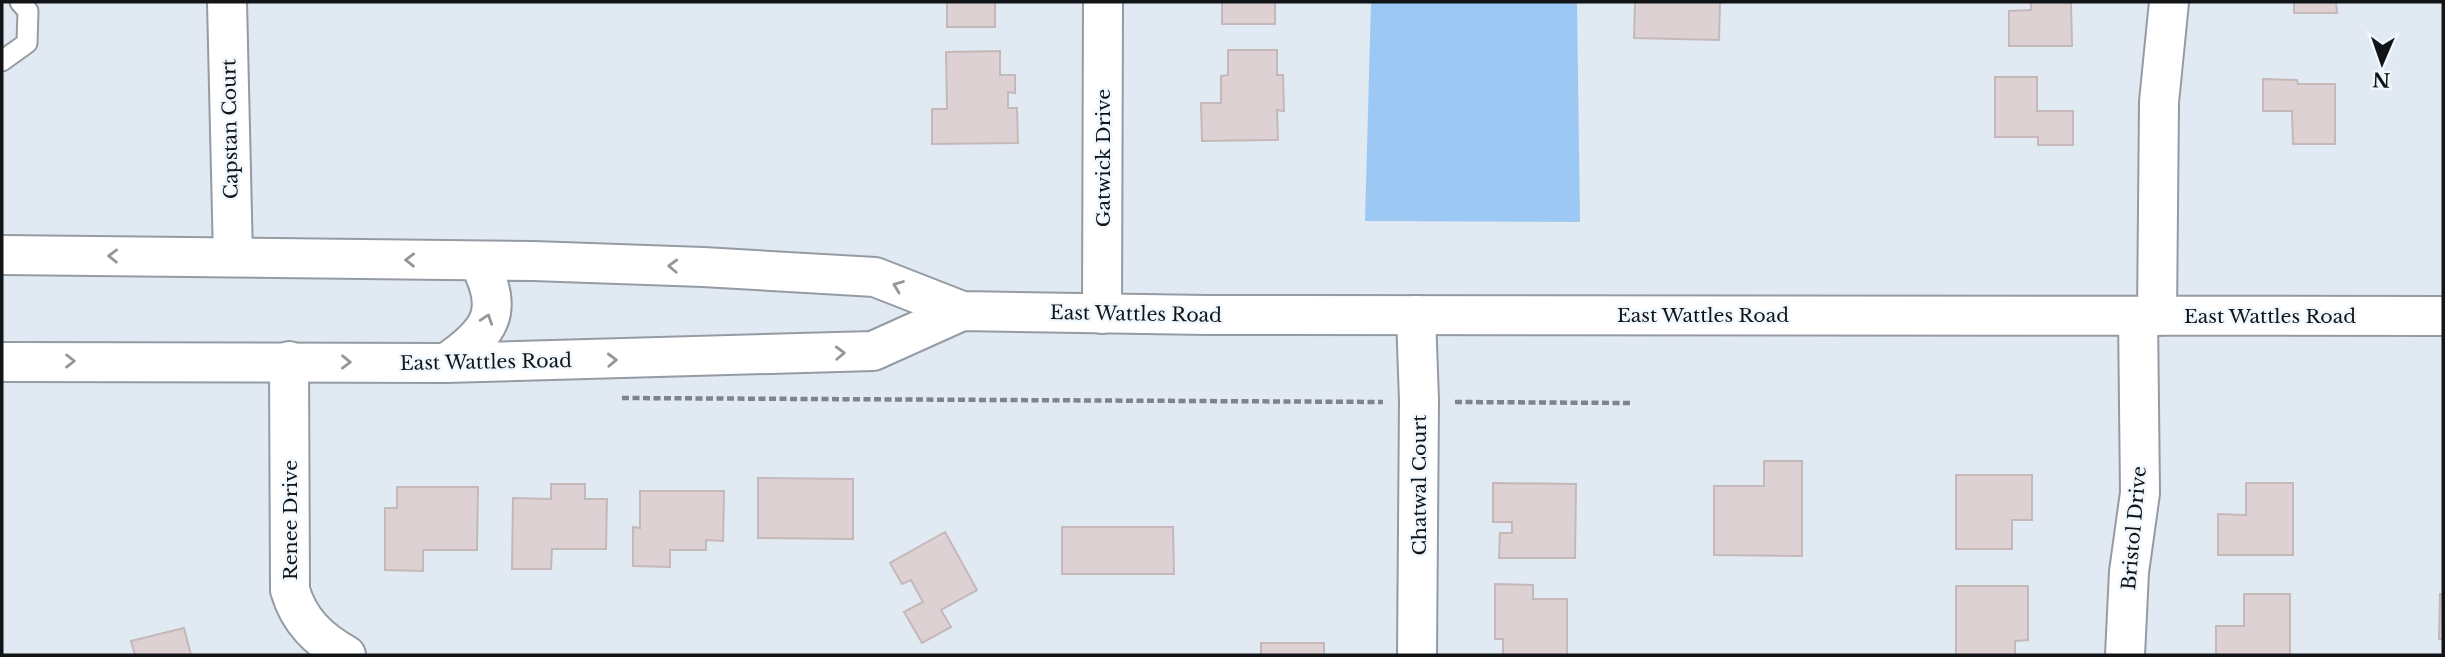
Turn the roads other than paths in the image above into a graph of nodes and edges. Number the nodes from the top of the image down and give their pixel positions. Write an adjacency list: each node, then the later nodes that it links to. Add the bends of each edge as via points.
1 (20, 2): 5 (lane, via 28,11 27,43)
2 (227, 2): 7 (main road, Capstan Court)
3 (1103, 2): 10 (main road, Gatwick Drive)
4 (2169, 2): 12 (main road, Bristol Drive)
5 (2, 61)
6 (2, 256): 7 (main road, East Wattles Road, one-way to 6)
7 (233, 257): 8 (main road, East Wattles Road, one-way to 7)
8 (478, 261): 9 (main road, East Wattles Road, one-way to 8, via 875,277); 16 (main road, one-way to 8, via 474,343 487,324 492,292)
9 (962, 311): 10 (main road, East Wattles Road); 16 (main road, East Wattles Road, one-way to 9, via 873,351)
10 (1102, 314): 11 (main road, East Wattles Road)
11 (1416, 315): 12 (main road, East Wattles Road); 18 (main road, Chatwal Court)
12 (2148, 316): 13 (main road, East Wattles Road); 19 (main road, Bristol Drive, via 2140,493 2129,572)
13 (2443, 316)
14 (289, 361): 15 (main road, East Wattles Road, one-way to 14); 16 (main road, East Wattles Road, one-way to 16); 17 (main road, Renee Drive, via 290,590 308,625 324,643)
15 (2, 362)
16 (446, 363)
17 (346, 655)
18 (1417, 655)
19 (2125, 655)

